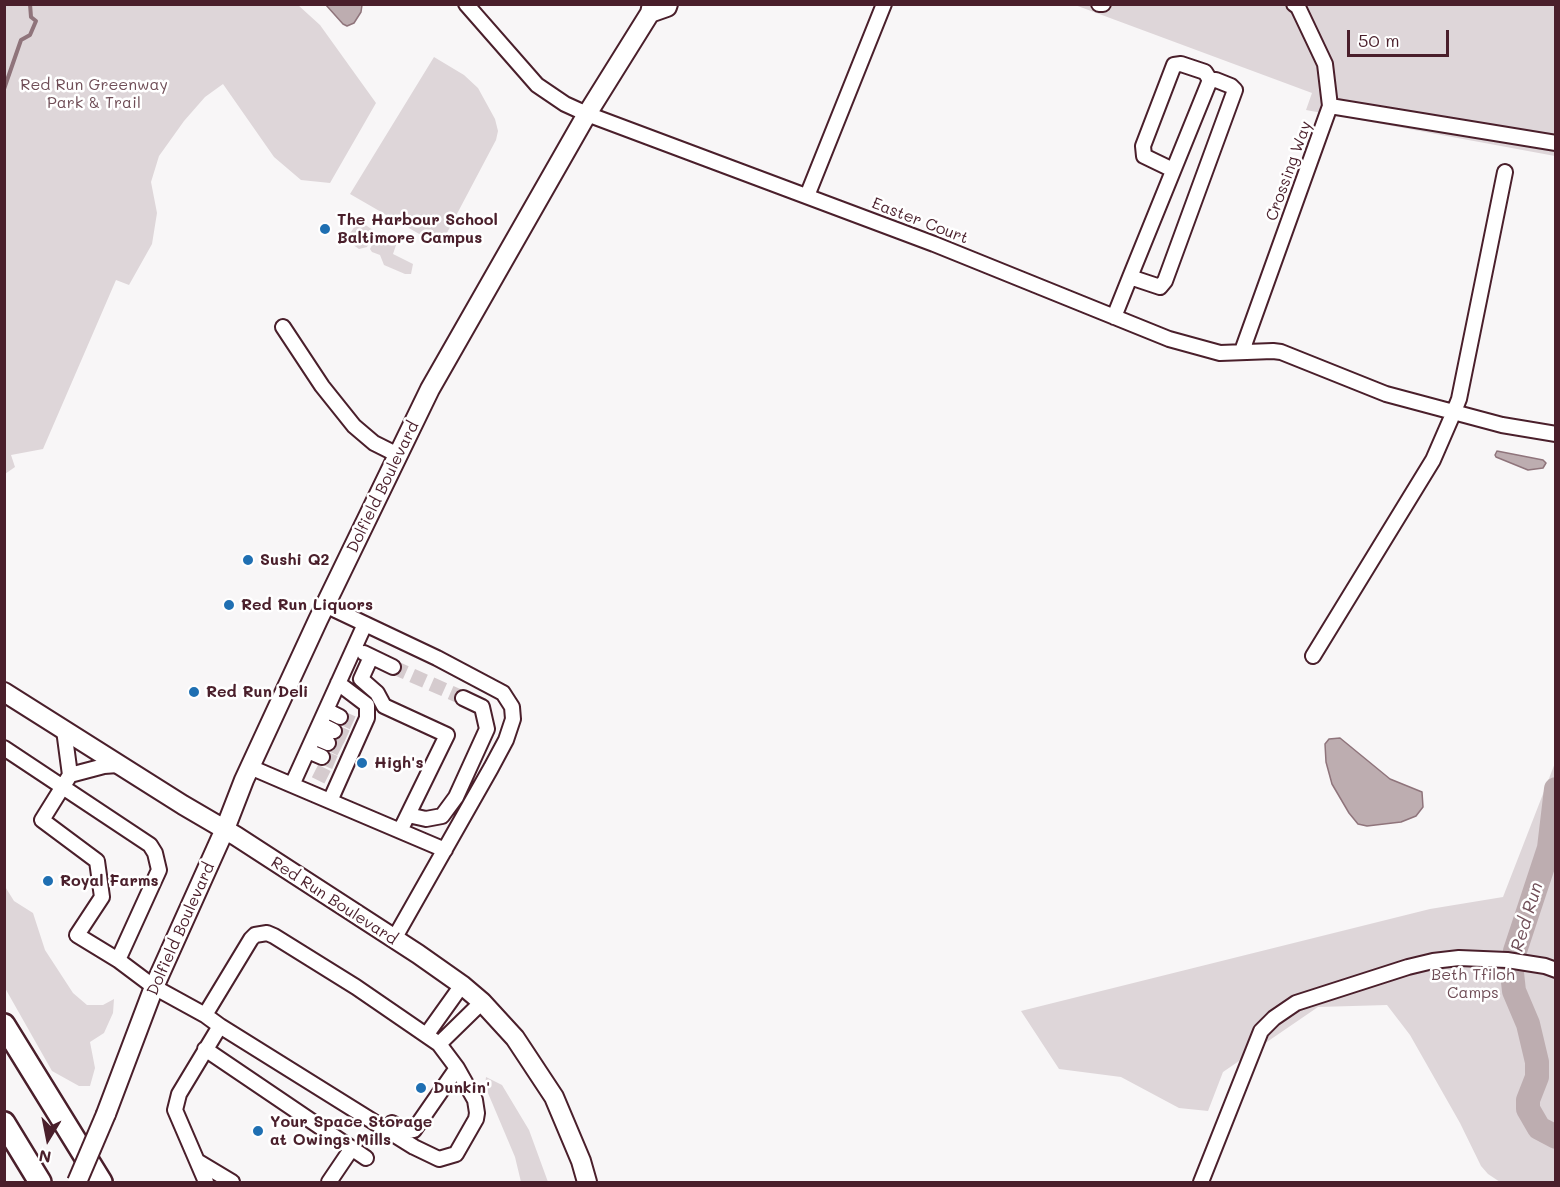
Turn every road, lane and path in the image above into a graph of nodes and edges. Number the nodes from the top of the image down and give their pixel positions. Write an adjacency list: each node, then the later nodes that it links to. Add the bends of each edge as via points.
1 (466, 4): 8 (street, Easter Court, via 537,85)
2 (668, 4): 5 (main road, Dolfield Boulevard)
3 (884, 4): 12 (street)
4 (1298, 5): 7 (street, Crossing Way, via 1325,64)
5 (651, 9): 8 (main road, Dolfield Boulevard)
6 (1210, 81): 10 (street); 10 (street, via 1204,72 1174,65 1143,146 1144,156); 13 (street, via 1235,90 1165,281 1160,287)
7 (1330, 106): 9 (street); 16 (street, Crossing Way)
8 (587, 114): 12 (street, Easter Court); 19 (main road, Dolfield Boulevard, via 430,389)
9 (1556, 143)
10 (1173, 170): 13 (street)
11 (1505, 172): 17 (street)
12 (807, 196): 14 (street, Easter Court)
13 (1130, 276): 14 (street)
14 (1114, 317): 16 (street, Easter Court, via 1207,351)
15 (284, 327): 19 (street, via 322,386 354,426 374,443)
16 (1242, 351): 17 (street, Easter Court, via 1281,352 1386,394)
17 (1454, 414): 18 (street, Easter Court); 23 (street, via 1433,460)
18 (1556, 434)
19 (398, 455): 20 (main road, Dolfield Boulevard)
20 (325, 606): 21 (street); 41 (main road, Dolfield Boulevard)
21 (365, 624): 22 (street); 28 (street)
22 (354, 649): 24 (street); 26 (street)
23 (1313, 656)
24 (371, 657): 25 (street); 47 (street, via 361,679 377,693 384,706 447,735)
25 (393, 667)
26 (338, 683): 31 (street); 32 (street, via 367,705 367,718)
27 (4, 692): 33 (main road, Red Run Boulevard)
28 (503, 693): 30 (street); 50 (street, via 512,707 513,719 506,740)
29 (463, 698): 30 (street)
30 (482, 707): 47 (street, via 487,729 456,797 442,816 426,819)
31 (326, 710): 32 (street); 34 (street)
32 (352, 722): 46 (street, via 349,745)
33 (64, 730): 39 (main road, Red Run Boulevard); 43 (street)
34 (317, 730): 35 (street); 37 (street)
35 (331, 737)
36 (4, 748): 45 (street)
37 (308, 751): 38 (street); 40 (street)
38 (322, 757)
39 (118, 765): 43 (street); 48 (main road, Red Run Boulevard)
40 (301, 765): 42 (street); 44 (street)
41 (250, 767): 44 (street); 48 (main road, Dolfield Boulevard)
42 (315, 771)
43 (70, 775): 45 (street)
44 (292, 785): 46 (street)
45 (62, 788): 52 (street, via 150,845 155,853 159,870); 52 (street, via 42,820 97,861 102,897 77,935)
46 (330, 801): 49 (street)
47 (408, 815): 49 (street)
48 (225, 830): 51 (main road, Red Run Boulevard); 55 (main road, Dolfield Boulevard)
49 (400, 831): 50 (street)
50 (445, 850): 51 (street)
51 (394, 939): 54 (main road, Red Run Boulevard)
52 (118, 960): 55 (street)
53 (1556, 970): 76 (street, via 1507,960 1459,958 1408,967 1296,1003 1261,1031)
54 (462, 985): 56 (main road, Red Run Boulevard); 60 (street)
55 (154, 987): 57 (street); 70 (main road, Dolfield Boulevard, bridge)
56 (482, 1002): 61 (street); 75 (main road, Red Run Boulevard, via 515,1038 554,1097)
57 (205, 1015): 59 (street); 60 (street, via 250,939 267,933)
58 (4, 1025): 71 (highway)
59 (220, 1026): 62 (street); 64 (street, via 439,1159 456,1154 477,1113 475,1100)
60 (427, 1034): 61 (street)
61 (439, 1044): 64 (street)
62 (205, 1049): 66 (street); 68 (street, via 179,1094 175,1110)
63 (304, 1068): 64 (street, via 404,1131 414,1130)
64 (457, 1068)
65 (4, 1123): 69 (highway)
66 (352, 1148): 67 (street); 74 (street)
67 (366, 1158)
68 (197, 1161): 72 (street); 73 (street)
69 (40, 1182)
70 (77, 1182)
71 (101, 1182)
72 (206, 1182)
73 (232, 1182)
74 (328, 1182)
75 (587, 1182)
76 (1201, 1182)

